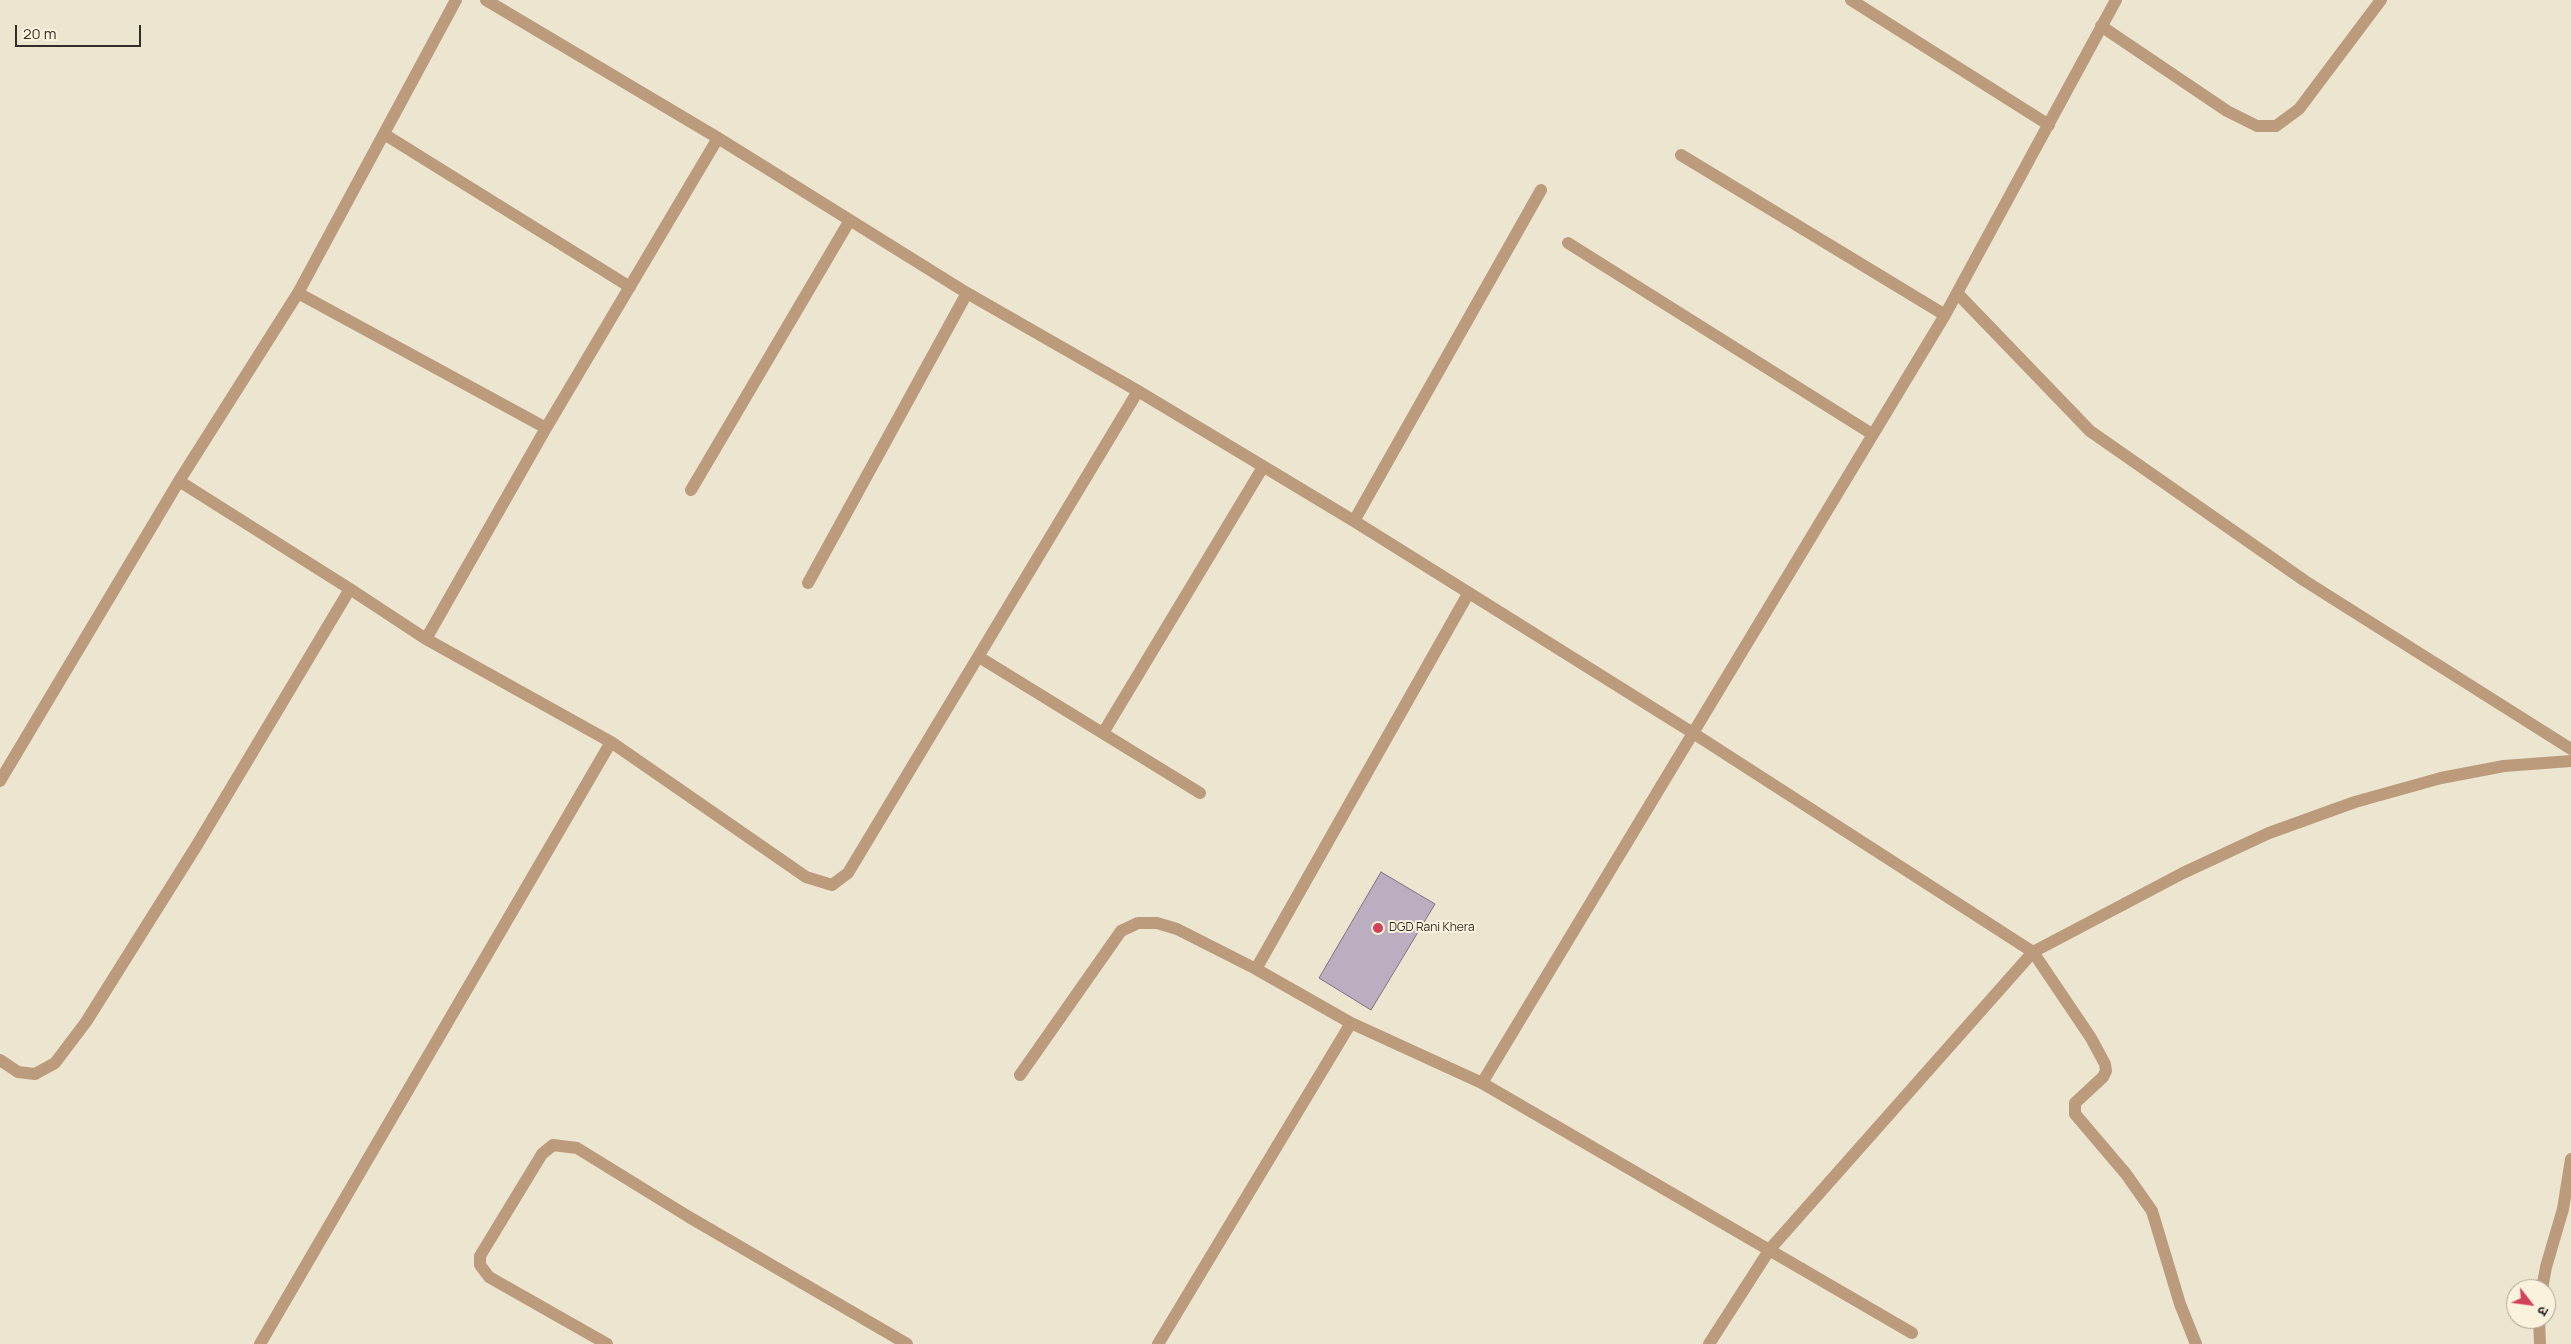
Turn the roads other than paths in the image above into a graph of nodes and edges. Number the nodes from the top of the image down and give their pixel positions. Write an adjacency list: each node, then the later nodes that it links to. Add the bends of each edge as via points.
1 (456, 0): 8 (street)
2 (486, 0): 9 (street)
3 (1851, 0): 7 (street)
4 (2116, 0): 6 (street)
5 (2381, 0): 6 (street, via 2299,109 2276,126 2257,126 2227,111)
6 (2101, 26): 7 (street)
7 (2049, 125): 17 (street)
8 (384, 134): 14 (street); 15 (street)
9 (718, 138): 12 (street); 14 (street)
10 (1682, 155): 18 (street)
11 (1541, 190): 25 (street)
12 (850, 220): 16 (street); 24 (street)
13 (1568, 243): 21 (street)
14 (630, 287): 20 (street)
15 (298, 293): 20 (street); 23 (street)
16 (968, 293): 19 (street); 26 (street)
17 (1957, 293): 18 (street); 34 (street, via 2090,431 2305,581)
18 (1945, 315): 21 (street)
19 (1138, 391): 22 (street); 30 (street)
20 (546, 428): 29 (street)
21 (1872, 434): 32 (street)
22 (1263, 467): 25 (street); 31 (street)
23 (179, 482): 27 (street); 36 (street)
24 (691, 490)
25 (1354, 521): 28 (street)
26 (808, 583)
27 (350, 589): 29 (street); 41 (street, via 197,845 81,1029 55,1063 35,1074 18,1072)
28 (1468, 594): 32 (street); 39 (street)
29 (426, 639): 33 (street)
30 (979, 657): 31 (street); 33 (street, via 848,873 832,885 806,877)
31 (1104, 733): 37 (street)
32 (1693, 733): 38 (street); 43 (street)
33 (611, 742): 49 (street)
34 (2571, 749)
35 (2571, 761): 38 (street, via 2504,766 2441,778 2338,808 2269,833 2183,873)
36 (0, 781)
37 (1200, 793)
38 (2033, 952): 45 (street); 54 (street, via 2105,1064 2103,1077 2076,1103 2075,1114 2126,1174 2152,1211 2180,1304)
39 (1256, 969): 40 (street); 42 (street, via 1176,929 1138,922 1121,932 1109,946)
40 (1351, 1023): 43 (street); 52 (street)
41 (0, 1060)
42 (1020, 1076)
43 (1482, 1083): 45 (street)
44 (2571, 1159): 46 (street, via 2563,1209)
45 (1770, 1249): 48 (street); 53 (street)
46 (2544, 1279)
47 (2539, 1329): 55 (street)
48 (1912, 1333)
49 (260, 1344)
50 (607, 1344): 51 (street, via 489,1277 480,1265 480,1256 542,1154 553,1145 577,1148)
51 (907, 1344)
52 (1158, 1344)
53 (1709, 1344)
54 (2196, 1344)
55 (2540, 1344)

